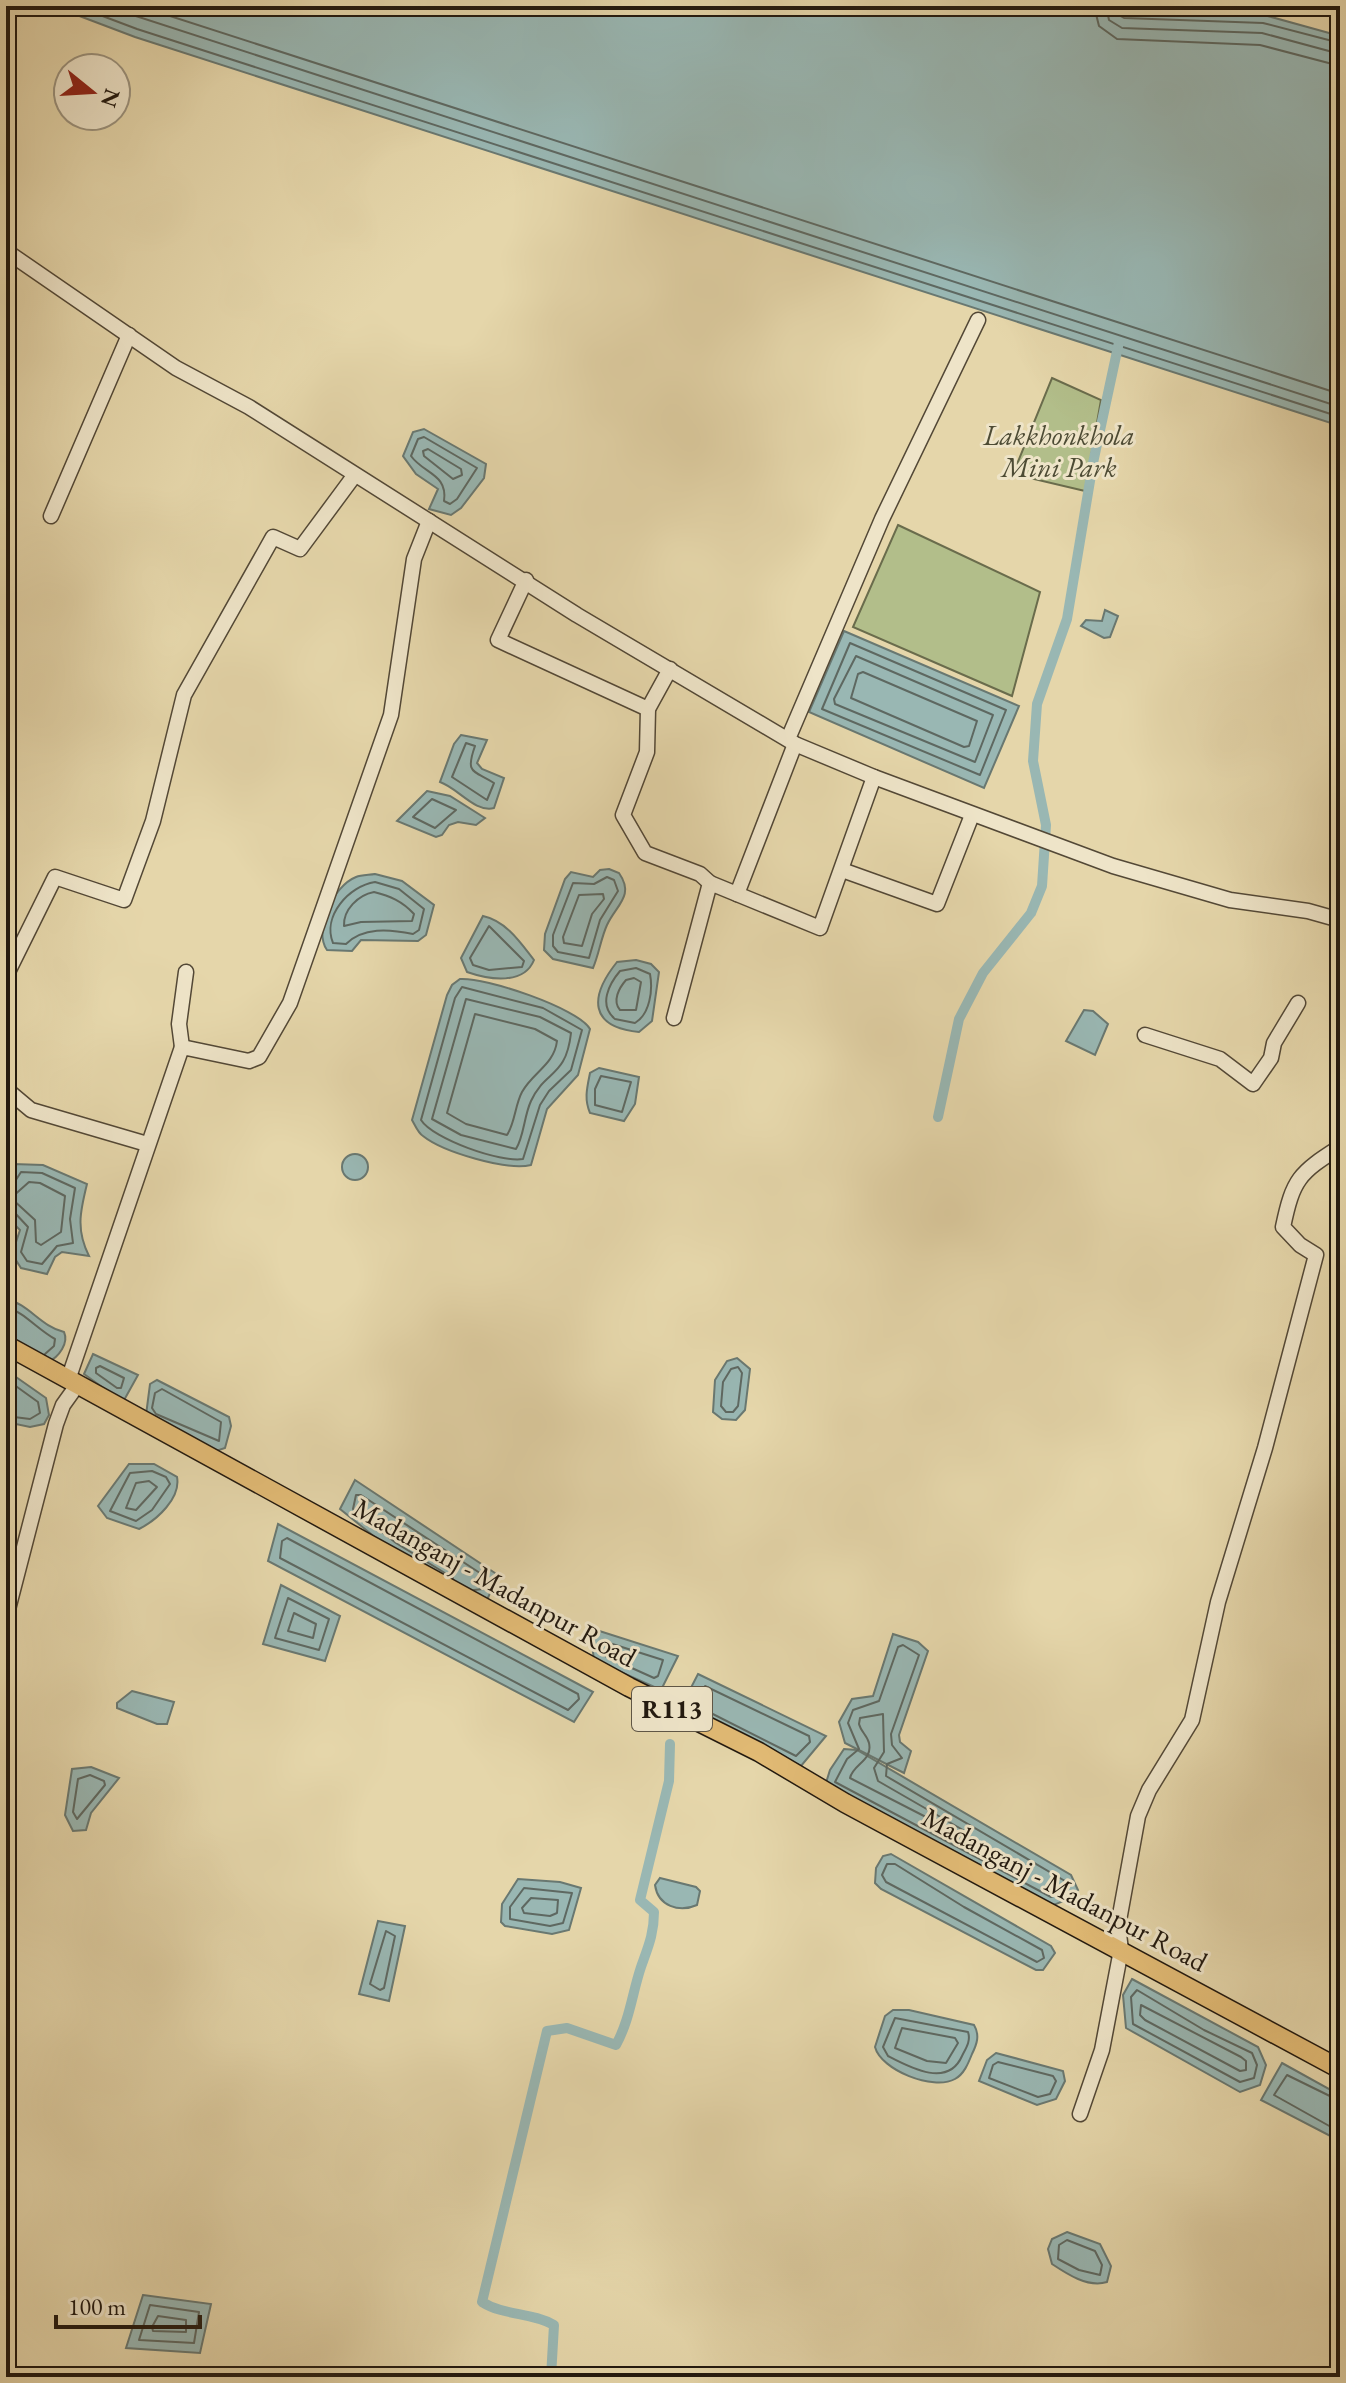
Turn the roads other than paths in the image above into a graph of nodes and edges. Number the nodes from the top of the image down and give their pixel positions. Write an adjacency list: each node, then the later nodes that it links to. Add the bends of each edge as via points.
1 (6, 251): 3 (street)
2 (978, 320): 10 (street, via 882,519)
3 (129, 335): 4 (street); 5 (street)
4 (354, 476): 6 (street); 17 (street, via 300,549 273,537 205,654 184,695 153,821 124,900 55,877)
5 (51, 516)
6 (429, 521): 7 (street); 22 (street, via 414,559 391,715 290,1003 259,1057 249,1061)
7 (526, 580): 8 (street); 9 (street, via 498,640)
8 (670, 669): 9 (street); 10 (street)
9 (648, 709): 14 (street, via 647,752 623,808 624,819 645,853)
10 (791, 741): 11 (street); 15 (street)
11 (874, 777): 12 (street); 13 (street)
12 (972, 815): 13 (street, via 937,904); 16 (street, via 1230,900)
13 (842, 870): 15 (street, via 820,928)
14 (710, 883): 15 (street); 20 (street)
15 (737, 894)
16 (1340, 920)
17 (8, 966)
18 (186, 972): 22 (street, via 179,1024)
19 (1298, 1003): 21 (street, via 1253,1084 1220,1059)
20 (674, 1018)
21 (1145, 1035)
22 (182, 1047): 24 (street)
23 (6, 1089): 24 (street, via 31,1110)
24 (147, 1144): 27 (street)
25 (1340, 1147): 29 (street, via 1295,1181 1287,1207 1283,1227 1316,1255 1218,1602 1192,1720 1138,1816 1118,1926)
26 (6, 1345): 27 (main road, Madanganj - Madanpur Road / R113)
27 (74, 1380): 28 (street, via 56,1424); 29 (main road, Madanganj - Madanpur Road / R113, via 629,1687)
28 (6, 1617)
29 (1121, 1950): 30 (main road, Madanganj - Madanpur Road / R113); 31 (street, via 1102,2050)
30 (1340, 2069)
31 (1080, 2114)

